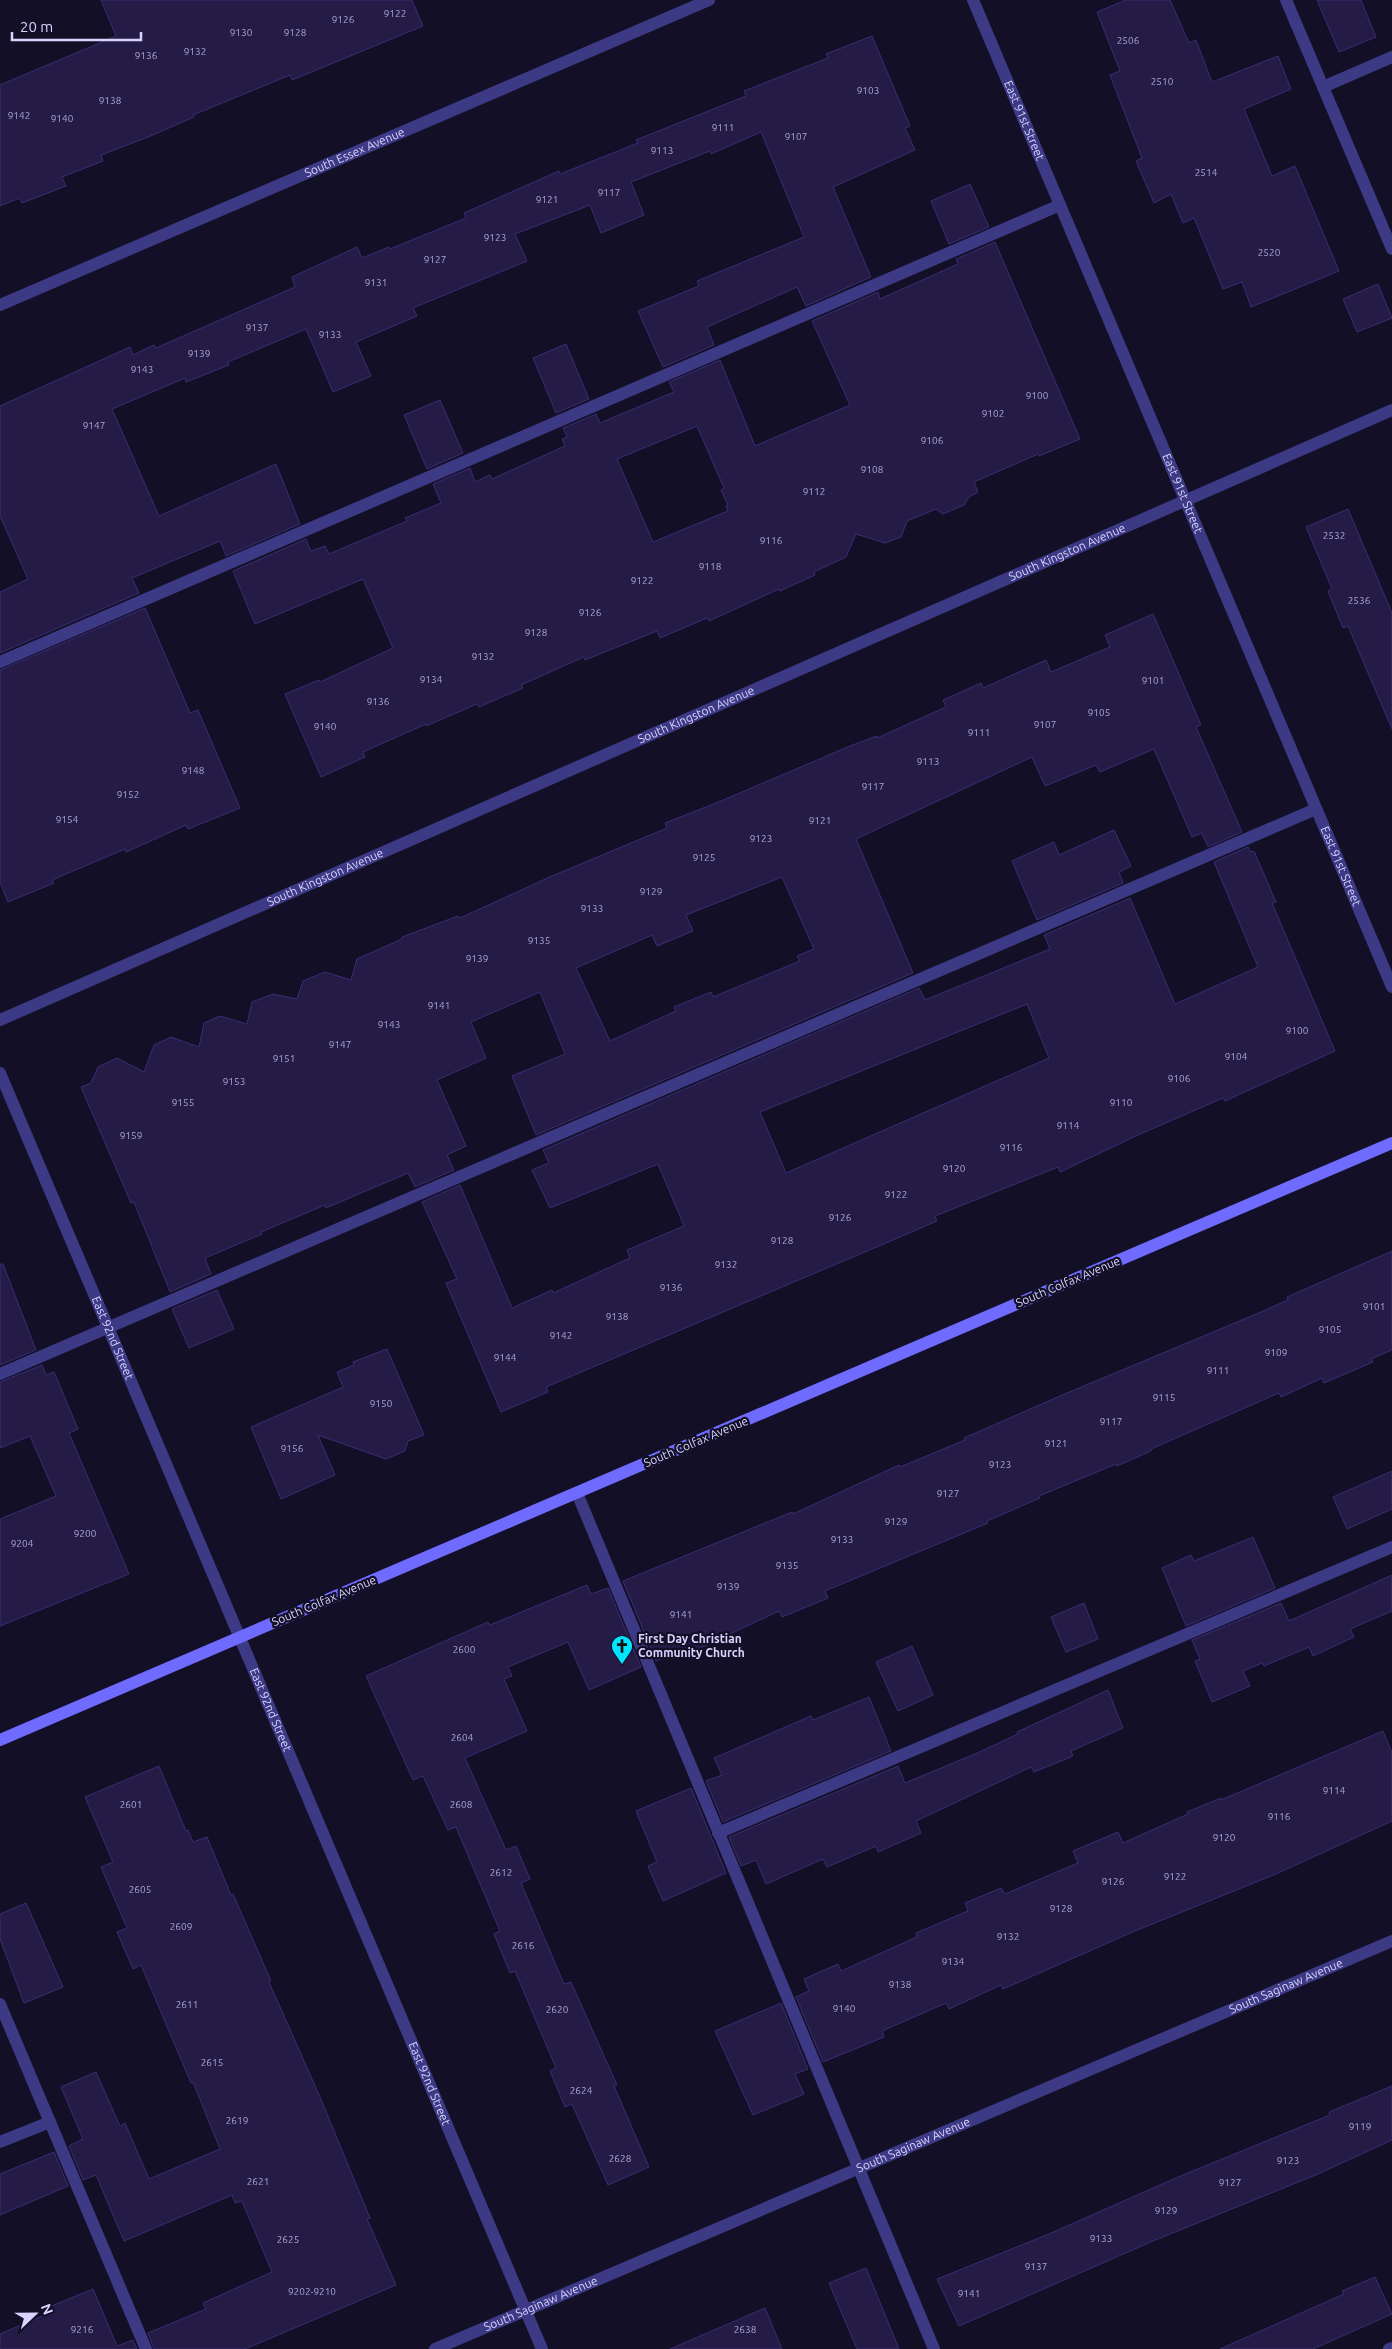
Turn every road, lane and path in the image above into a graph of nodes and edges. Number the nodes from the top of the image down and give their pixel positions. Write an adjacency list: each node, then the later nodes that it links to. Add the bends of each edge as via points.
1 (709, 0): 8 (street, South Essex Avenue)
2 (973, 0): 6 (street, East 91st Street)
3 (1286, 0): 5 (street)
4 (1392, 57): 5 (street)
5 (1323, 87): 7 (street)
6 (1060, 205): 10 (street, East 91st Street); 11 (street)
7 (1392, 249)
8 (0, 305)
9 (1392, 410): 10 (street, South Kingston Avenue)
10 (1185, 500): 12 (street, East 91st Street); 14 (street, South Kingston Avenue)
11 (0, 662)
12 (1316, 809): 13 (street, East 91st Street); 17 (street)
13 (1392, 987)
14 (0, 1020)
15 (0, 1073): 17 (street, East 92nd Street)
16 (1392, 1143): 19 (main road, South Colfax Avenue)
17 (108, 1327): 18 (street); 21 (street, East 92nd Street)
18 (0, 1374)
19 (577, 1493): 21 (main road, South Colfax Avenue); 23 (street)
20 (1392, 1547): 23 (street)
21 (240, 1637): 22 (main road, South Colfax Avenue); 29 (street, East 92nd Street)
22 (0, 1740)
23 (718, 1833): 28 (street)
24 (1392, 1941): 28 (street, South Saginaw Avenue)
25 (0, 2004): 26 (street)
26 (50, 2122): 27 (street); 30 (street)
27 (0, 2142)
28 (858, 2169): 29 (street, South Saginaw Avenue); 33 (street)
29 (526, 2310): 31 (street, South Saginaw Avenue); 32 (street, East 92nd Street)
30 (146, 2349)
31 (435, 2349)
32 (542, 2349)
33 (934, 2349)

